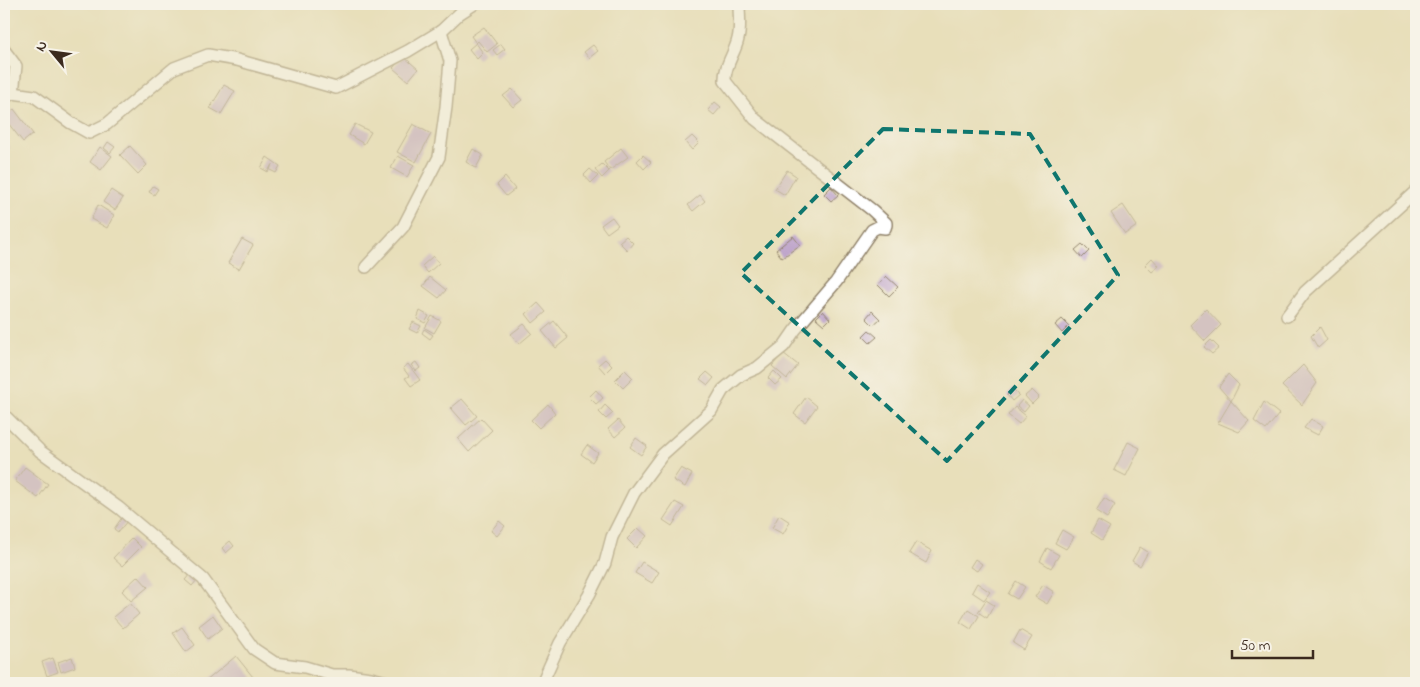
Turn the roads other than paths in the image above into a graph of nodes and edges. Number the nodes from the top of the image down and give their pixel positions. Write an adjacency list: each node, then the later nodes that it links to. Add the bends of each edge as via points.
1 (474, 4): 3 (street)
2 (739, 4): 11 (street, via 738,41 725,81 755,120 872,210 886,225 872,230 836,282 784,346 723,390 711,411 663,454 634,492 589,595 560,643)
3 (441, 31): 5 (street, via 336,88 208,55 174,68 107,124 89,133 34,96); 7 (street, via 450,61 439,157 403,227)
4 (4, 50): 5 (street, via 16,66)
5 (8, 96)
6 (1416, 191): 8 (street, via 1305,292)
7 (366, 267)
8 (1287, 316)
9 (4, 415): 10 (street, via 40,451 119,508 203,579 254,648 275,663)
10 (390, 683)
11 (542, 683)

